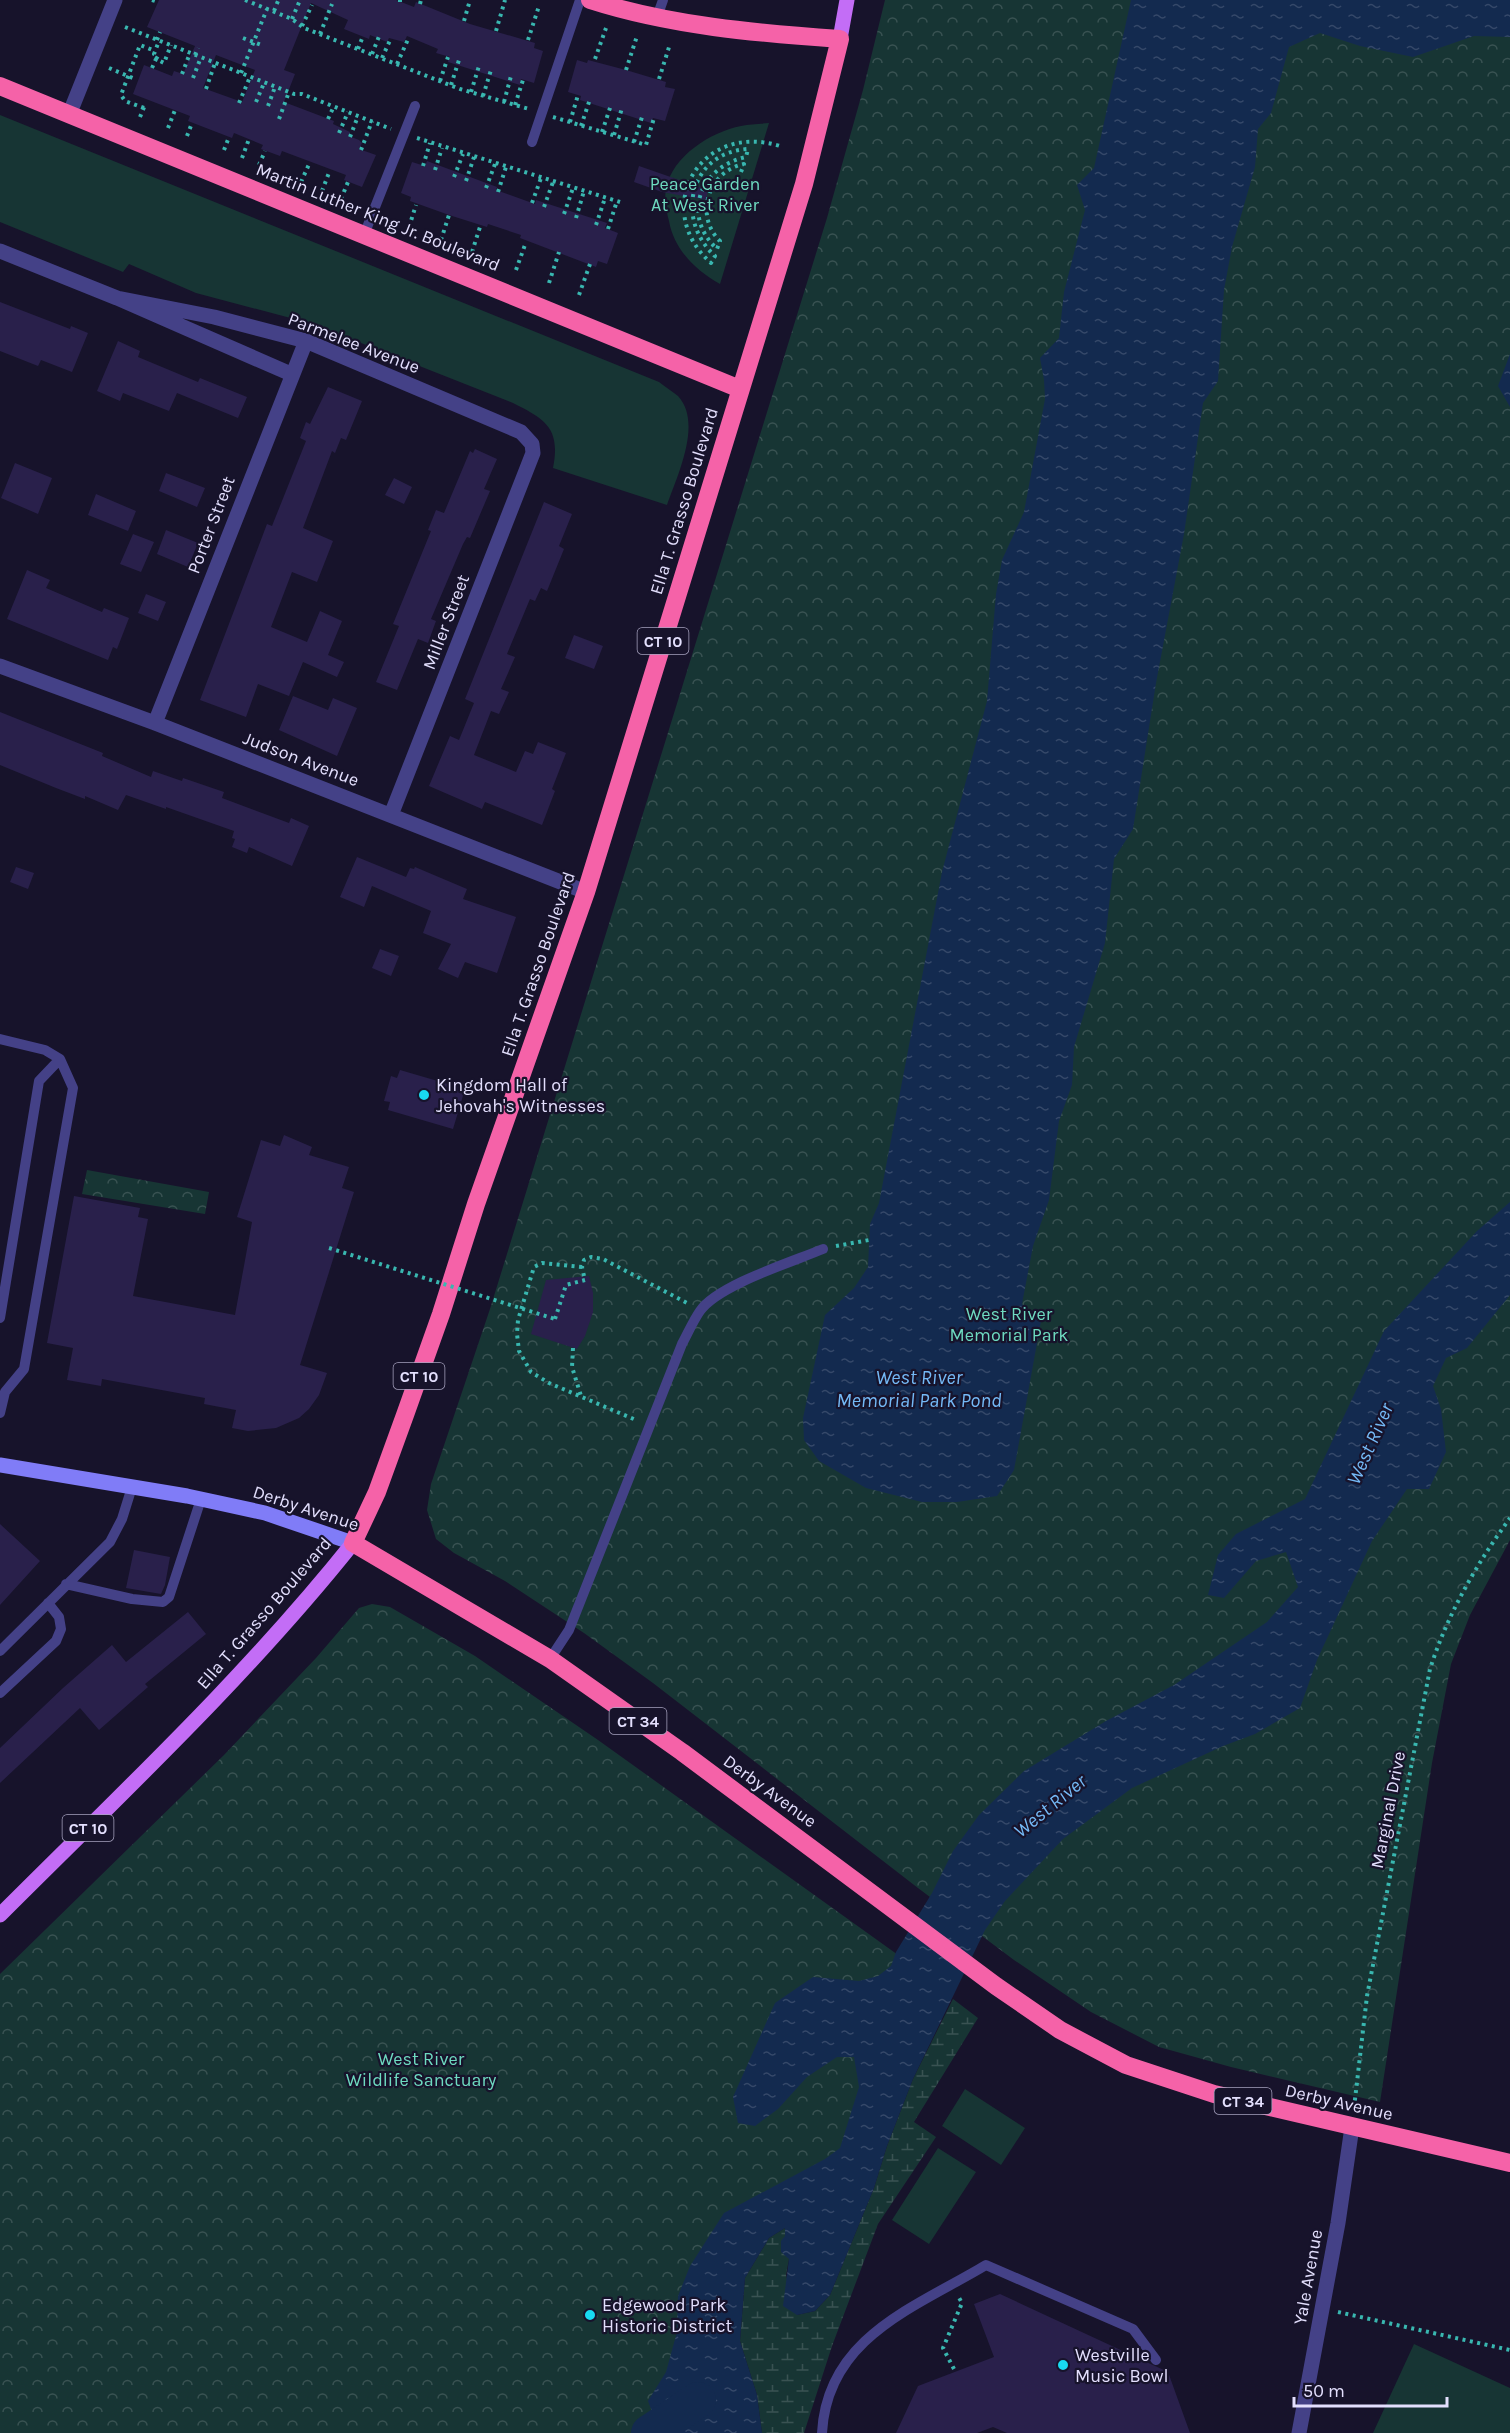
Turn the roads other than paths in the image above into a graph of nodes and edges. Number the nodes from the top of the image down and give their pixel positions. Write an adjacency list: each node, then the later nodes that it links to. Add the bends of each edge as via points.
1 (115, 0): 9 (street)
2 (580, 0): 10 (lane)
3 (590, 0): 5 (highway)
4 (847, 0): 6 (main road, Ella T. Grasso Boulevard / CT 10)
5 (660, 8): 6 (highway, via 739,31)
6 (840, 39): 16 (highway, Ella T. Grasso Boulevard / CT 10, via 804,184)
7 (0, 86): 9 (highway, Martin Luther King Jr. Boulevard)
8 (415, 106): 11 (lane)
9 (69, 115): 11 (highway, Martin Luther King Jr. Boulevard)
10 (532, 142)
11 (364, 235): 16 (highway, Martin Luther King Jr. Boulevard)
12 (0, 251): 13 (street, Parmelee Avenue)
13 (117, 298): 14 (street, Parmelee Avenue); 15 (street, Parmelee Avenue)
14 (306, 341): 15 (street, Porter Street); 17 (street, Parmelee Avenue, via 520,432)
15 (291, 374): 19 (street, Porter Street)
16 (740, 389): 21 (highway, Ella T. Grasso Boulevard / CT 10)
17 (532, 444): 20 (street, Miller Street, via 533,453)
18 (0, 666): 19 (street, Judson Avenue)
19 (155, 723): 20 (street, Judson Avenue)
20 (391, 815): 21 (street, Judson Avenue)
21 (586, 892): 31 (highway, Ella T. Grasso Boulevard / CT 10, via 401,1426)
22 (0, 1039): 23 (lane, via 45,1050)
23 (60, 1059): 25 (lane, via 39,1081); 26 (lane, via 73,1088 24,1369)
24 (823, 1249): 35 (lane, via 741,1283 700,1310 682,1344 569,1630)
25 (0, 1318)
26 (2, 1388): 27 (lane)
27 (0, 1413)
28 (0, 1465): 29 (main road, Derby Avenue)
29 (132, 1487): 30 (main road, Derby Avenue); 32 (lane, via 110,1542)
30 (201, 1499): 31 (main road, Derby Avenue, via 265,1513); 32 (lane, via 169,1598 164,1602)
31 (353, 1543): 35 (highway, Derby Avenue / CT 34); 37 (main road, Ella T. Grasso Boulevard / CT 10, via 203,1714)
32 (66, 1584): 33 (lane)
33 (48, 1603): 34 (lane); 36 (lane, via 59,1617 61,1629 56,1641)
34 (0, 1651)
35 (550, 1659): 38 (highway, Derby Avenue / CT 34, via 1060,2030 1126,2065 1214,2094)
36 (0, 1693)
37 (0, 1915)
38 (1352, 2127): 39 (highway, Derby Avenue / CT 34); 42 (street, Yale Avenue)
39 (1510, 2163)
40 (1156, 2360): 41 (lane, via 1133,2329 986,2265 869,2336 846,2361 829,2398)
41 (822, 2433)
42 (1299, 2433)

